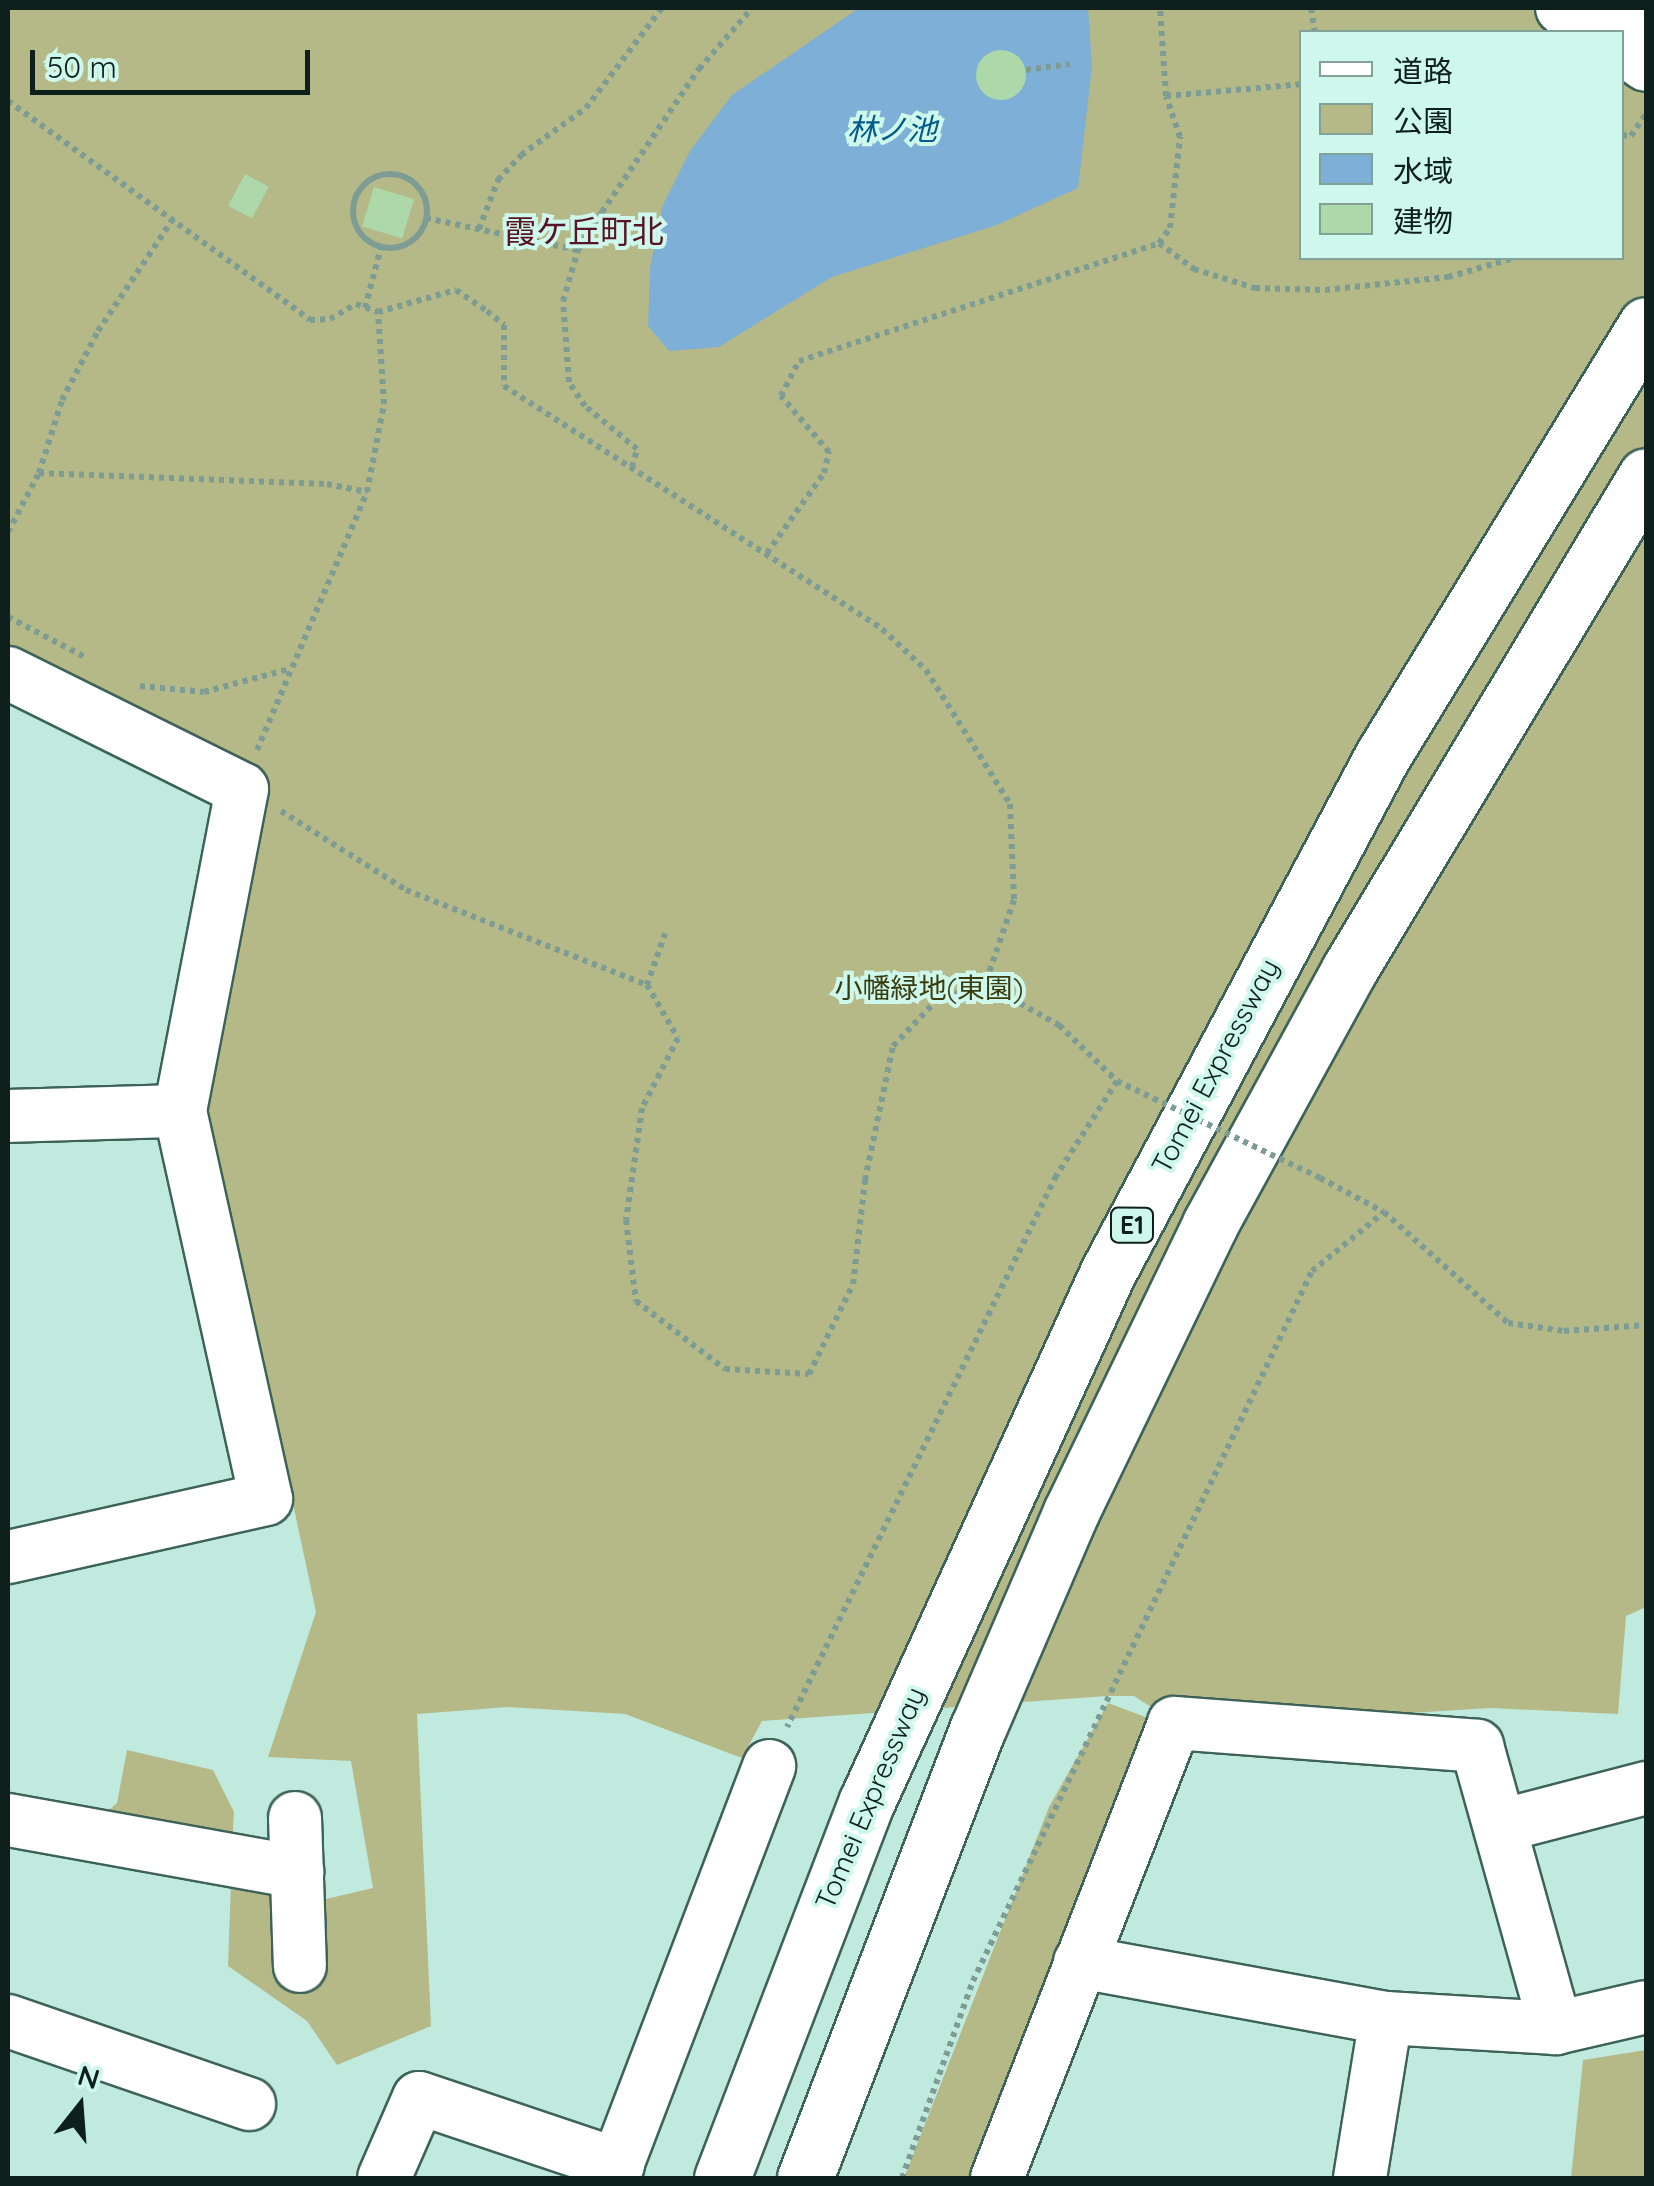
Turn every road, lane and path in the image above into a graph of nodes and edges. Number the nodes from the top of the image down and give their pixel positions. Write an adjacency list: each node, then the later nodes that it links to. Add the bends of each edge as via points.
1 (662, 8): 19 (path, via 586,108 498,180)
2 (752, 8): 22 (path, via 698,69)
3 (1160, 8): 13 (path)
4 (1562, 8): 7 (street)
5 (1632, 8): 6 (street)
6 (1646, 17)
7 (1595, 30)
8 (1624, 49): 10 (street)
9 (1070, 64): 11 (path)
10 (1646, 65)
11 (1026, 70)
12 (1299, 84): 13 (path)
13 (1166, 96): 20 (path, via 1179,154 1170,228)
14 (8, 101): 18 (path)
15 (1646, 114): 16 (path, via 1632,136)
16 (1624, 136)
17 (426, 218): 19 (path); 21 (path, via 412,241); 21 (path, via 420,189 405,177 368,181 352,215 360,234)
18 (173, 219): 24 (path, via 310,320 330,319 356,304); 28 (path, via 89,348 62,400)
19 (479, 229): 22 (path)
20 (1159, 243): 23 (path, via 1194,269 1255,288 1325,290 1448,278); 32 (path, via 799,361 782,396 829,452 824,473)
21 (381, 246): 24 (path)
22 (578, 250): 27 (path, via 563,301 569,382 585,406 637,450)
23 (1507, 260)
24 (365, 308): 25 (path)
25 (378, 312): 27 (path, via 456,290 504,325 504,386); 30 (path, via 384,404)
26 (1646, 325): 63 (highway, Tomei Expressway / E1, via 1382,757 1108,1272 866,1802)
27 (632, 468): 32 (path)
28 (38, 474): 30 (path, via 327,484); 31 (path)
29 (1646, 476): 64 (highway, via 1369,936 1210,1224 1071,1512 994,1692)
30 (367, 492): 35 (path)
31 (8, 532)
32 (767, 554): 40 (path, via 882,630 926,670 1010,804 1014,900)
33 (8, 617): 34 (path)
34 (101, 666)
35 (290, 668): 37 (path, via 204,692); 38 (path)
36 (8, 673): 38 (street)
37 (130, 681)
38 (242, 789): 41 (path, via 406,890); 43 (street)
39 (667, 928): 41 (path)
40 (985, 984): 41 (path, via 936,1001 893,1046 865,1180 853,1284 809,1374 725,1369 636,1301 626,1220 642,1108 678,1038); 42 (path, via 1059,1025)
41 (647, 985)
42 (1117, 1081): 45 (path, bridge); 48 (path, via 1056,1176)
43 (180, 1110): 44 (street); 47 (street, via 266,1499)
44 (8, 1116)
45 (1384, 1212): 46 (path, via 1508,1323 1564,1331); 65 (path, via 1312,1271 973,1981)
46 (1646, 1324)
47 (8, 1558)
48 (769, 1766): 61 (street)
49 (1646, 1788): 52 (street)
50 (295, 1818): 53 (street)
51 (8, 1820): 53 (street)
52 (1504, 1825): 54 (street, via 1478,1746 1174,1723); 59 (street)
53 (297, 1872): 55 (street)
54 (1080, 1962): 57 (street); 66 (street)
55 (300, 1966)
56 (1646, 2007): 59 (street)
57 (1386, 2018): 59 (street); 67 (street)
58 (8, 2022): 60 (street)
59 (1556, 2028)
60 (250, 2104)
61 (615, 2172): 62 (street, via 419,2098)
62 (384, 2178)
63 (722, 2178)
64 (805, 2178)
65 (902, 2178)
66 (997, 2178)
67 (1360, 2178)

